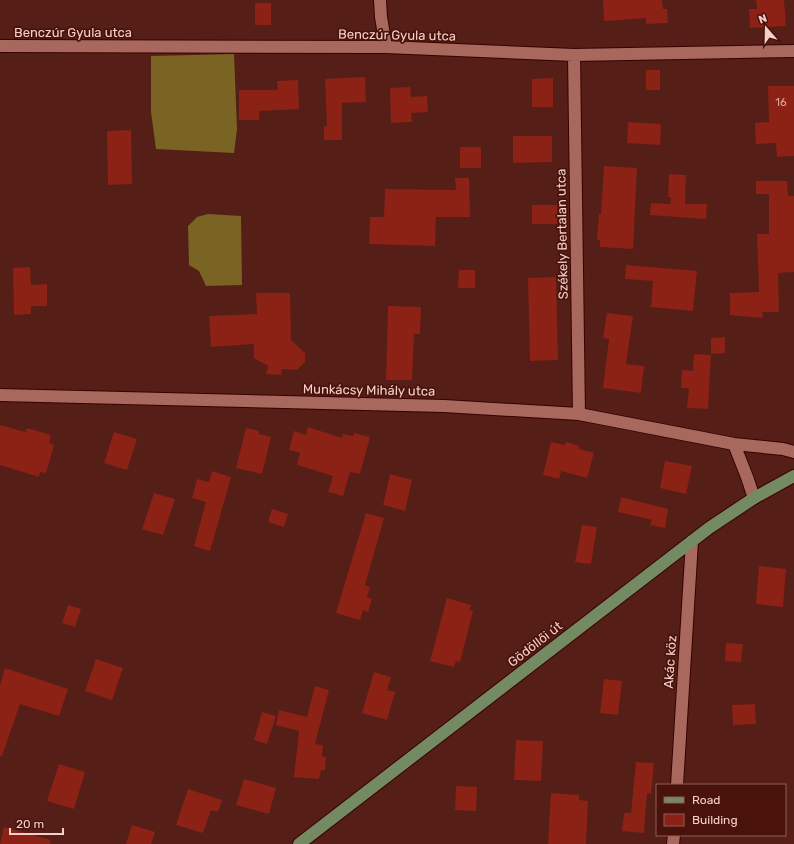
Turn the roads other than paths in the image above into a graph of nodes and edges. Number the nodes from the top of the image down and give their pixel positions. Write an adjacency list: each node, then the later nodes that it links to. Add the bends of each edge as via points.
1 (380, 0): 3 (street)
2 (0, 46): 3 (street, Benczúr Gyula utca)
3 (386, 47): 5 (street, Benczúr Gyula utca)
4 (794, 51): 5 (street, Benczúr Gyula utca)
5 (574, 55): 7 (street, Székely Bertalan utca)
6 (0, 395): 7 (street, Munkácsy Mihály utca, via 444,406)
7 (579, 414): 8 (street, Munkácsy Mihály utca)
8 (734, 444): 9 (street, Munkácsy Mihály utca); 11 (street)
9 (794, 452)
10 (794, 476): 11 (main road, Gödöllői út)
11 (754, 498): 12 (main road, Gödöllői út)
12 (692, 541): 13 (street, Akác köz); 14 (main road, Gödöllői út)
13 (677, 784)
14 (299, 844)

